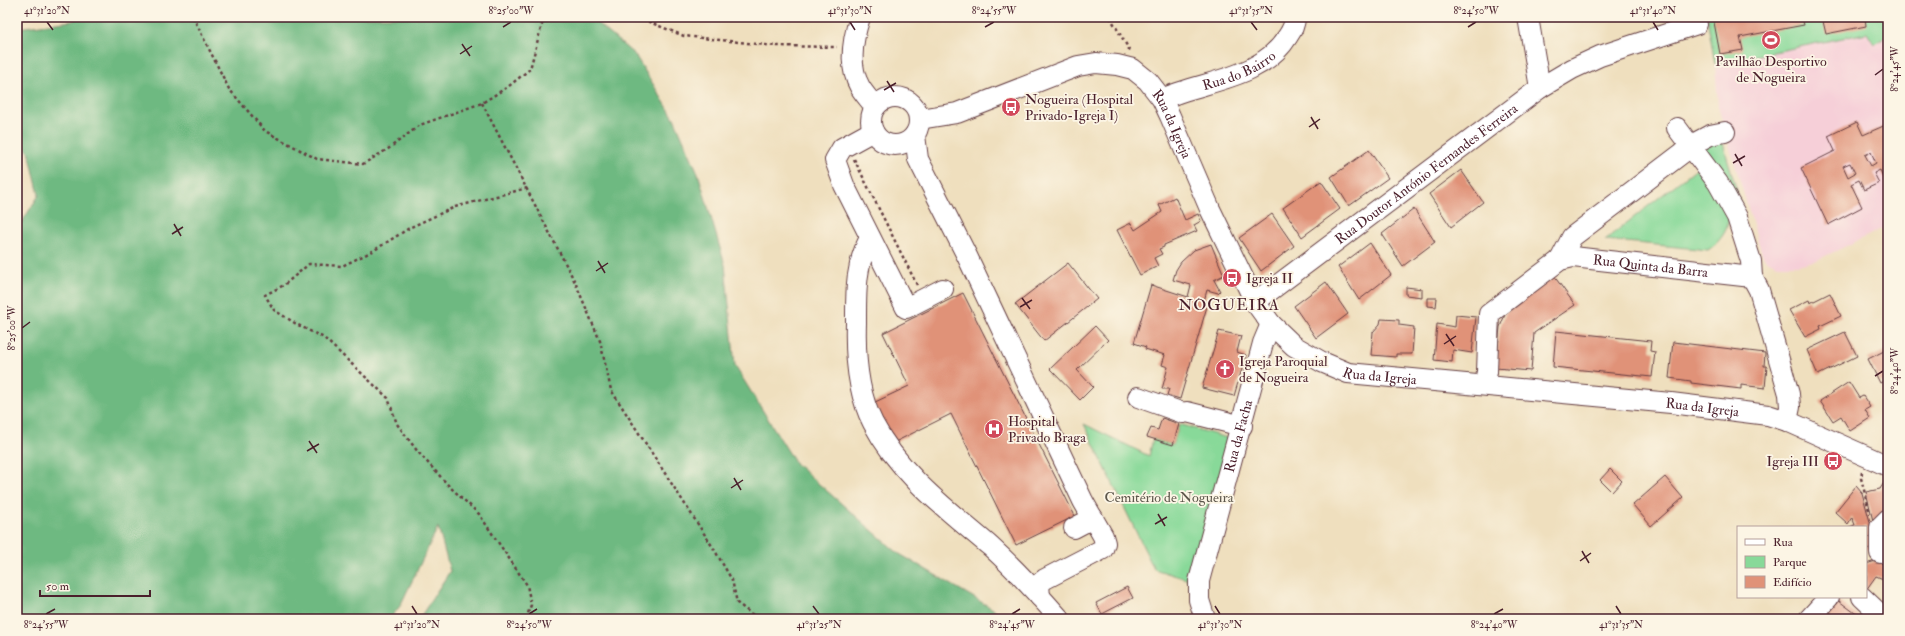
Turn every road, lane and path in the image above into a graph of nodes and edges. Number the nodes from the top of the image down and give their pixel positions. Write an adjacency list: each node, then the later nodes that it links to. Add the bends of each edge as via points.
1 (193, 17): 13 (path, via 229,89 265,131 317,159 363,164 388,150 420,125)
2 (544, 17): 13 (path, via 530,69 509,86)
3 (638, 17): 9 (path, via 684,36 775,46)
4 (860, 17): 9 (street)
5 (1110, 17): 10 (path, via 1132,54)
6 (1295, 17): 12 (street, Rua do Bairro, via 1295,24 1283,44 1261,63 1233,77)
7 (1528, 17): 11 (street)
8 (1697, 24): 11 (street, Rua Doutor António Fernandes Ferreira, via 1600,56)
9 (854, 47): 14 (street, via 852,61 859,86)
10 (1133, 69): 12 (street, Rua da Igreja, via 1148,81); 15 (street, Rua da Igreja, via 1096,63 1078,66)
11 (1540, 88): 27 (street, Rua Doutor António Fernandes Ferreira)
12 (1162, 100): 27 (street, Rua da Igreja)
13 (482, 102): 21 (path)
14 (875, 107): 15 (street, via 886,98 901,97 914,105); 17 (street, via 872,115)
15 (917, 127): 17 (street, via 909,141 893,145 878,138); 36 (street, via 918,159)
16 (1677, 128): 20 (street)
17 (873, 132): 19 (street)
18 (1725, 132): 20 (street, via 1710,135)
19 (847, 144): 22 (street, via 835,160 844,185); 26 (path)
20 (1692, 147): 23 (street, via 1572,237); 24 (street, via 1718,183 1737,217 1751,261)
21 (527, 188): 44 (path, via 455,207 411,227 373,251 342,266 309,264 284,285 265,295 274,310 324,338 388,398 397,424 418,452 479,514 526,585 532,605); 45 (path, via 575,282 597,334 611,390 732,580 737,603 753,615)
22 (870, 238): 26 (street, via 906,308); 40 (street, via 864,248 856,280 856,332 864,397 873,423 921,487 992,548)
23 (1560, 260): 24 (street, Rua Quinta da Barra, via 1573,257); 29 (street, via 1489,314 1487,372)
24 (1752, 277): 31 (street, via 1759,290 1789,394)
25 (943, 289): 26 (street)
26 (924, 298)
27 (1255, 302): 28 (street, Rua da Igreja)
28 (1271, 324): 29 (street, Rua da Igreja, via 1294,346 1348,373); 32 (street, Rua da Facha, via 1263,343)
29 (1484, 386): 31 (street, Rua da Igreja, via 1729,409 1768,415)
30 (1138, 397): 32 (street, via 1183,413)
31 (1787, 421): 33 (street, Rua da Igreja)
32 (1242, 426): 47 (street, Rua da Facha, via 1199,582 1199,600)
33 (1888, 466)
34 (1862, 467): 35 (path, via 1861,478)
35 (1867, 504)
36 (1093, 518): 38 (street); 40 (street, via 1104,540 1103,549 1039,584)
37 (1888, 519): 39 (street, via 1880,527)
38 (1074, 528)
39 (1880, 553)
40 (1040, 597): 46 (street)
41 (1828, 598): 48 (street)
42 (1863, 598): 43 (street)
43 (1882, 616)
44 (526, 619)
45 (767, 619)
46 (1060, 619)
47 (1205, 619)
48 (1809, 619)

